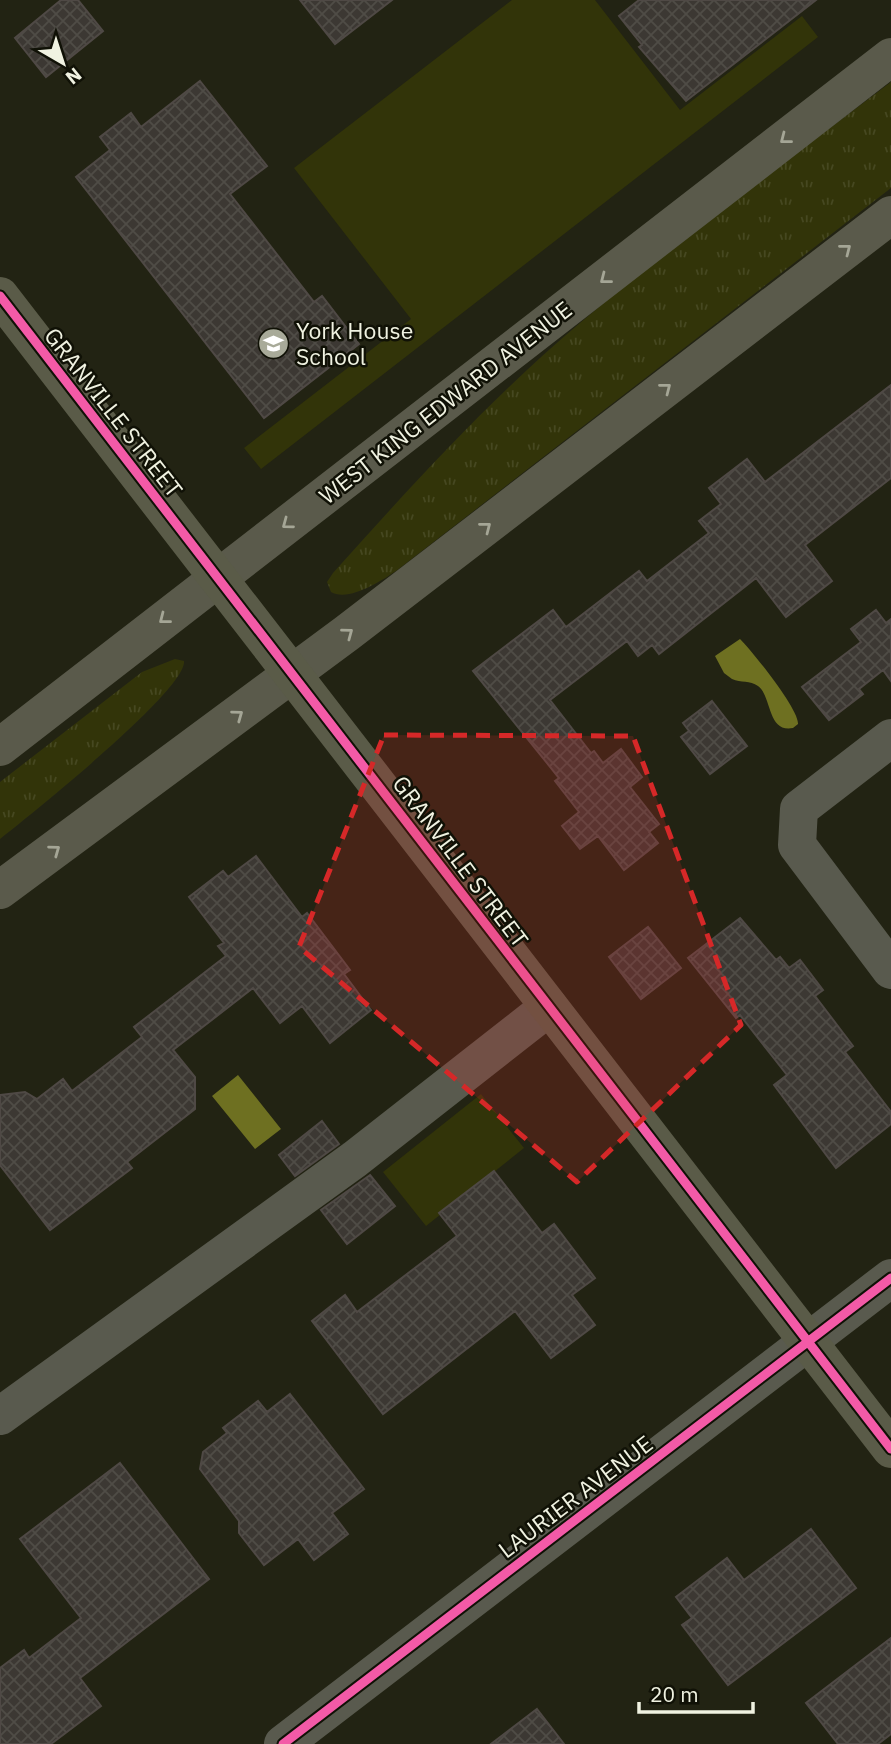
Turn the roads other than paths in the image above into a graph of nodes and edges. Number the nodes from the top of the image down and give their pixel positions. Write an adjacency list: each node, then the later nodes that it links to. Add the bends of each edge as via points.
1 (891, 57): 4 (main road, WEST KING EDWARD AVENUE, one-way to 4)
2 (891, 215): 5 (main road, one-way to 2)
3 (0, 296): 4 (highway, GRANVILLE STREET)
4 (218, 578): 5 (highway, GRANVILLE STREET); 7 (main road, WEST KING EDWARD AVENUE, one-way to 7)
5 (293, 674): 8 (main road, one-way to 5); 10 (highway, GRANVILLE STREET)
6 (891, 738): 9 (street, via 799,809 797,845)
7 (0, 747)
8 (0, 890)
9 (891, 970)
10 (549, 1007): 12 (highway, GRANVILLE STREET); 13 (street, via 355,1159)
11 (891, 1278): 12 (street, LAURIER AVENUE)
12 (808, 1342): 14 (highway, GRANVILLE STREET); 15 (street, LAURIER AVENUE)
13 (0, 1416)
14 (891, 1449)
15 (283, 1744)

